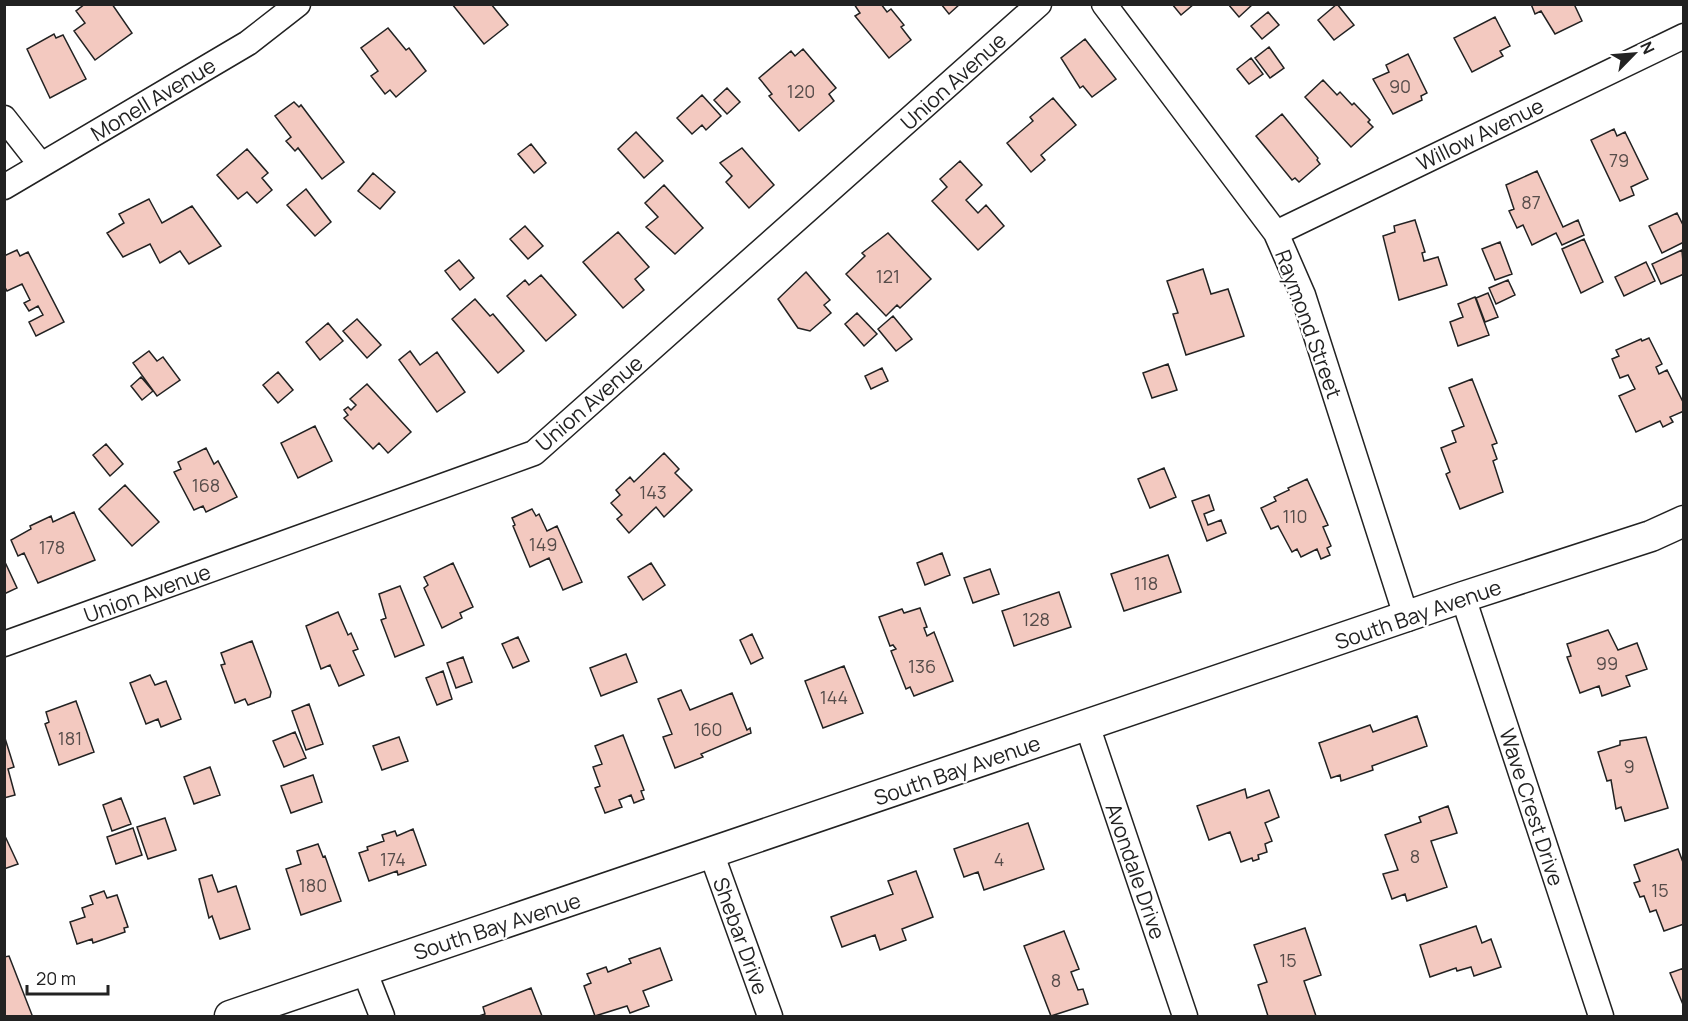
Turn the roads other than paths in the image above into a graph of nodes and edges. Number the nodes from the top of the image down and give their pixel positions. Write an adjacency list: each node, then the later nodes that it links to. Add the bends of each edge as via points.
1 (298, 4): 6 (street, Monell Avenue, via 248,43)
2 (1039, 4): 12 (street, Union Avenue, via 534,453)
3 (1104, 4): 8 (street, Raymond Street)
4 (1683, 36): 8 (street, Willow Avenue)
5 (4, 118): 6 (street)
6 (41, 165): 7 (street, Monell Avenue)
7 (4, 187)
8 (1276, 233): 11 (street, Raymond Street, via 1303,295)
9 (1683, 521): 10 (street, South Bay Avenue, via 1651,536)
10 (1463, 597): 11 (street, South Bay Avenue); 20 (street, Wave Crest Drive)
11 (1407, 618): 13 (street, South Bay Avenue)
12 (4, 644)
13 (1087, 725): 14 (street, South Bay Avenue); 19 (street, Avondale Drive)
14 (712, 855): 15 (street, South Bay Avenue); 18 (street, Shebar Drive)
15 (364, 970): 16 (street, South Bay Avenue); 17 (street)
16 (230, 1017)
17 (382, 1017)
18 (770, 1017)
19 (1185, 1017)
20 (1601, 1017)

